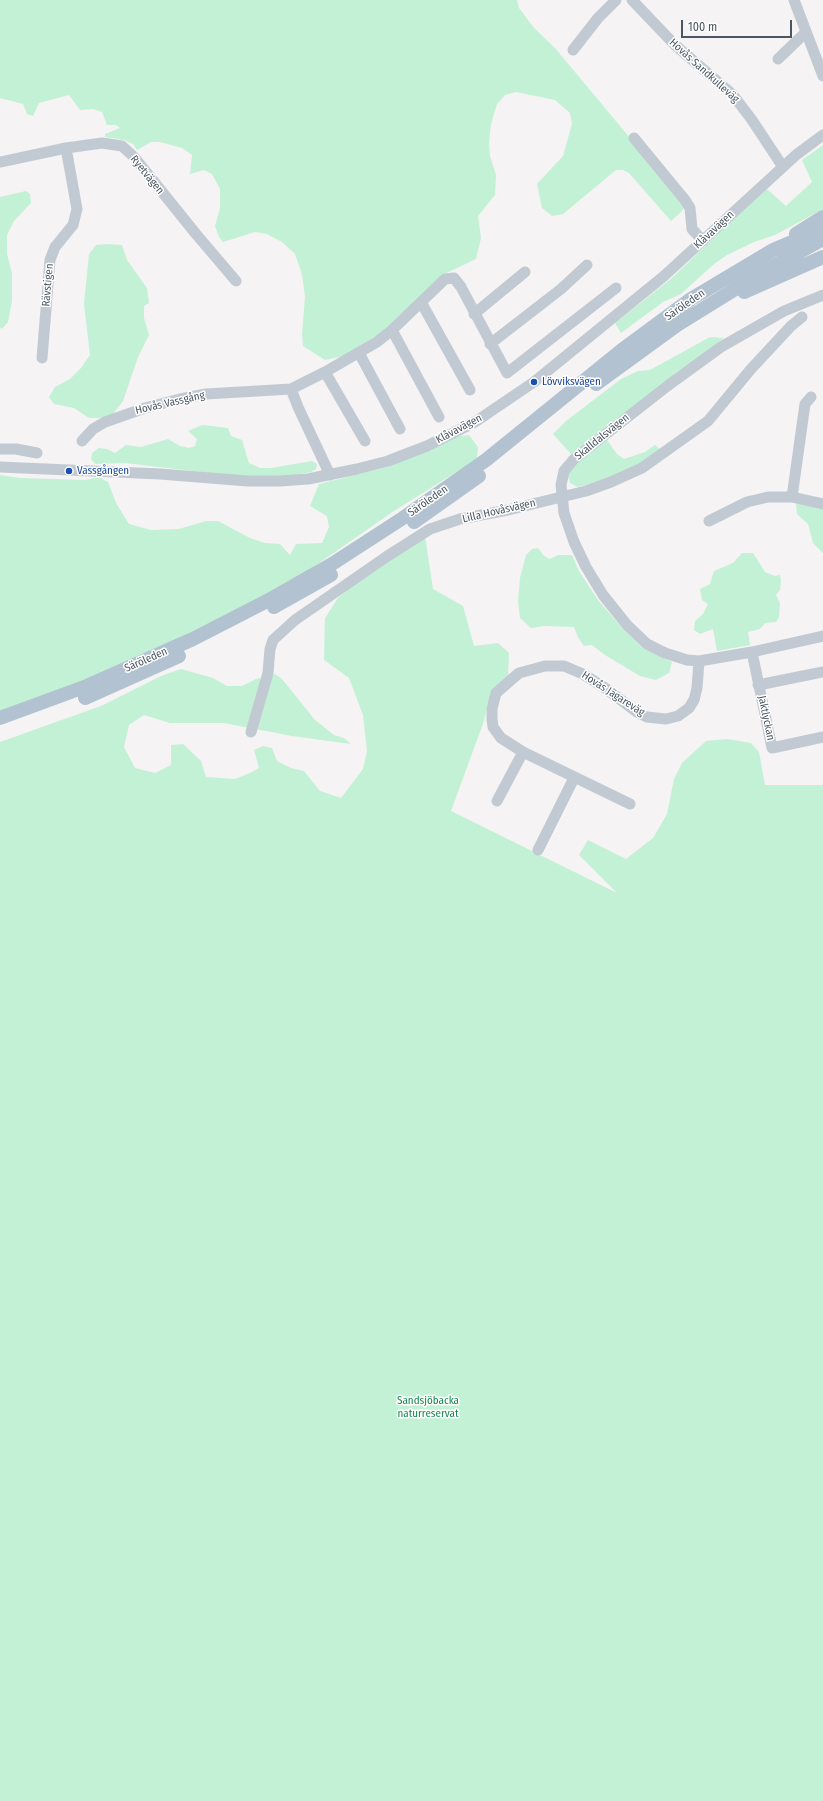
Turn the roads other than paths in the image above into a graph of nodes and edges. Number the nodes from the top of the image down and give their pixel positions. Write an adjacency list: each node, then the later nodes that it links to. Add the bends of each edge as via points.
1 (616, 0): 5 (street)
2 (632, 0): 12 (street, Hovås Sandkulleväg, via 674,45 733,95)
3 (794, 0): 4 (street)
4 (806, 33): 6 (street); 7 (street)
5 (573, 50)
6 (778, 59)
7 (823, 76)
8 (823, 135): 12 (street, Klåvavägen, via 796,154)
9 (634, 138): 16 (street, via 685,200 690,208 692,229)
10 (66, 148): 11 (street, Ryetvägen); 21 (street, Ryetvägen, via 109,143 122,146); 33 (street, Rävstigen, via 77,209 73,225 54,249 50,260)
11 (0, 162)
12 (783, 167): 16 (street, Klåvavägen)
13 (823, 217): 17 (main road)
14 (823, 229): 17 (main road, Säröleden)
15 (823, 239): 24 (main road, Säröleden)
16 (703, 241): 45 (street, Klåvavägen, via 538,379 475,422 395,458)
17 (773, 250): 55 (main road, Säröleden, via 691,299 622,350 486,460 363,545 193,639 87,686)
18 (823, 257): 24 (main road, via 732,297)
19 (587, 266): 31 (street)
20 (525, 272): 27 (street)
21 (236, 281)
22 (616, 288): 31 (street, via 507,373)
23 (823, 294): 26 (street, Skalldalsvägen)
24 (717, 300): 56 (main road, Säröleden, via 620,365 444,502 359,559 300,594 195,649 121,683)
25 (421, 302): 27 (street, via 449,277 457,281); 30 (street); 36 (street)
26 (784, 311): 29 (street); 46 (street, Skalldalsvägen, via 721,347 574,459 564,471)
27 (474, 314): 31 (street)
28 (802, 317): 29 (street, Lilla Hovåsvägen)
29 (791, 326): 46 (street, Lilla Hovåsvägen, via 708,421 697,430 654,461 630,474 586,491)
30 (392, 330): 32 (street); 38 (street)
31 (490, 344)
32 (359, 353): 34 (street); 39 (street)
33 (42, 358)
34 (325, 372): 35 (street); 41 (street)
35 (291, 389): 40 (street, Hovås Vassgång, via 206,394 180,399 105,422 93,429); 45 (street)
36 (470, 390)
37 (811, 397): 47 (street, via 804,404)
38 (439, 417)
39 (400, 428)
40 (82, 441)
41 (365, 441)
42 (0, 449): 43 (street)
43 (37, 453)
44 (0, 467): 45 (street, Klåvavägen, via 263,482)
45 (330, 475)
46 (561, 497): 52 (street, Skalldalsvägen, via 566,520 586,567 603,595 627,625 647,644 665,653); 57 (street, Lilla Hovåsvägen, via 460,519 430,529 295,620 273,640 268,673)
47 (792, 497): 48 (street); 49 (street, via 768,497 748,502)
48 (823, 504)
49 (709, 522)
50 (823, 636): 51 (street, Skalldalsvägen)
51 (752, 652): 52 (street, Skalldalsvägen); 54 (street, Jaktlyckan)
52 (699, 661): 59 (street, Hovås Jägareväg, via 694,700 689,708 678,716 666,719 647,717 605,688 564,666 545,666 519,673 496,693 492,719 498,735)
53 (823, 672): 54 (street, Jaktlyckan)
54 (758, 685): 58 (street, Jaktlyckan, via 772,748)
55 (0, 718)
56 (0, 729)
57 (251, 732)
58 (823, 737)
59 (523, 752): 60 (street, Hovås Jägareväg); 61 (street)
60 (574, 778): 62 (street, Hovås Jägareväg); 63 (street)
61 (497, 801)
62 (630, 804)
63 (538, 850)

